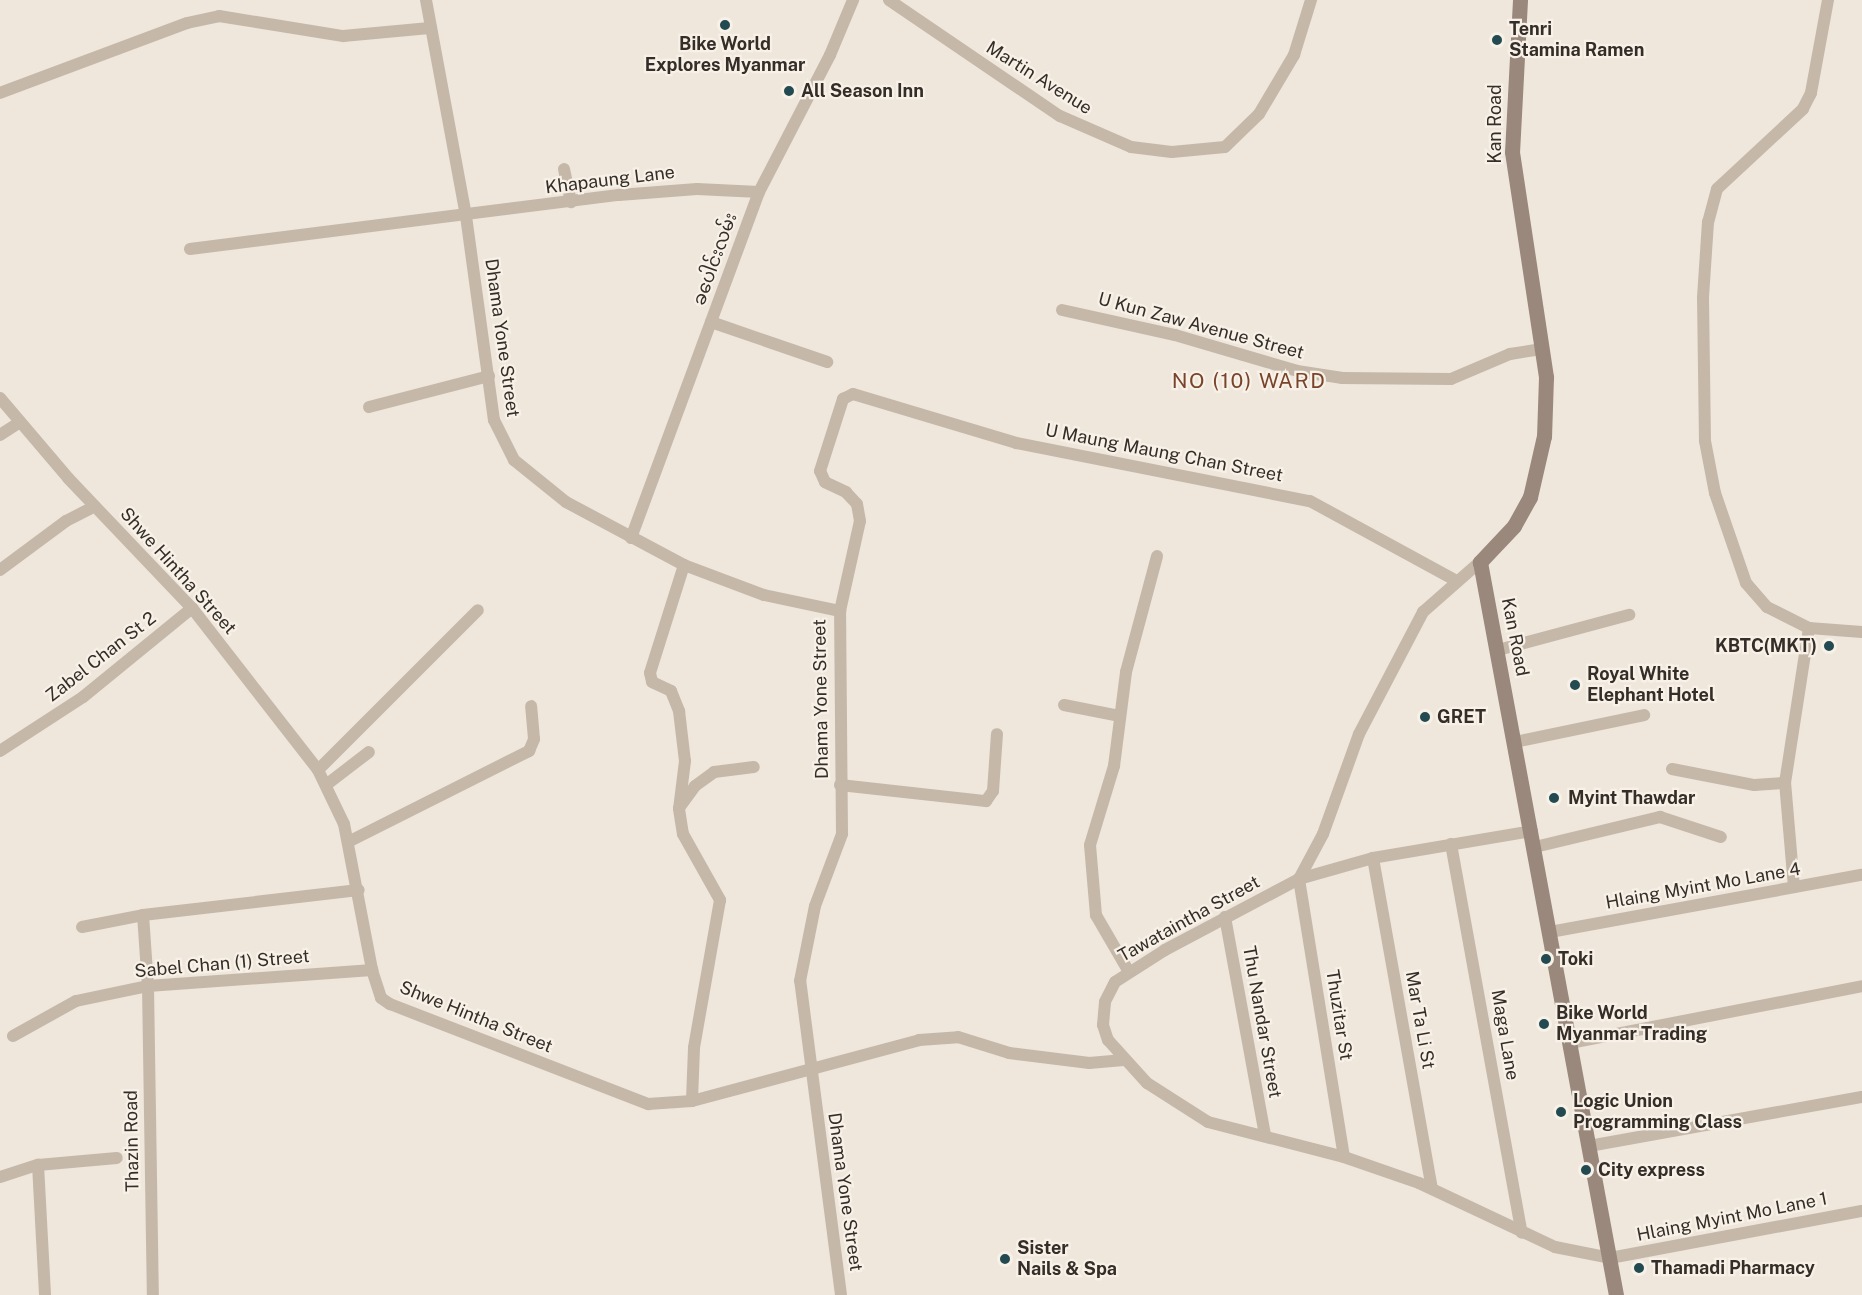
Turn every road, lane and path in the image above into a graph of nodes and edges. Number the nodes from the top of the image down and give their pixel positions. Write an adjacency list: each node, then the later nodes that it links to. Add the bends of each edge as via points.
1 (426, 0): 7 (street, Dhama Yone Street)
2 (852, 0): 10 (street, ခပေါင်းလမ်း, via 830,56)
3 (889, 0): 4 (street, Martin Avenue, via 1060,116 1131,147 1172,152 1225,147 1259,114 1294,56)
4 (1311, 0)
5 (1520, 0): 16 (main road, Kan Road, via 1512,153)
6 (1828, 0): 34 (street, via 1811,93 1803,109 1717,189 1708,222 1703,298 1706,441 1715,493 1736,560 1746,583 1767,607)
7 (430, 28): 8 (street, via 343,36 211,17); 12 (street, Dhama Yone Street)
8 (0, 93)
9 (564, 169): 11 (street)
10 (759, 192): 11 (street, Khapaung Lane, via 697,189); 15 (street, ခပေါင်းလမ်း)
11 (571, 202): 12 (street, Khapaung Lane)
12 (466, 216): 13 (street, Khapaung Lane); 18 (street, Dhama Yone Street)
13 (190, 249)
14 (1062, 310): 16 (street, U Kun Zaw Avenue Street, via 1175,335 1297,371 1342,378 1451,379 1489,361)
15 (711, 322): 17 (street); 24 (street, ခပေါင်းလမ်း)
16 (1542, 349): 26 (main road, Kan Road, via 1546,377 1544,436 1530,496 1514,526)
17 (827, 362)
18 (489, 376): 20 (street); 24 (street, Dhama Yone Street, via 494,420 514,460 566,502)
19 (0, 398): 21 (street, Shwe Hintha Street)
20 (369, 407)
21 (20, 422): 22 (street); 23 (street, Shwe Hintha Street)
22 (0, 435)
23 (94, 507): 28 (street, via 66,521); 30 (street, Shwe Hintha Street)
24 (631, 538): 27 (street, Dhama Yone Street)
25 (1157, 556): 40 (street, via 1126,672)
26 (1480, 562): 29 (street); 36 (main road, Kan Road)
27 (684, 565): 32 (street, Dhama Yone Street, via 764,595); 51 (street, via 650,673 652,682 671,691 679,711 685,760)
28 (0, 570)
29 (1455, 580): 32 (street, U Maung Maung Chan Street, via 1310,501 1016,443 853,394 843,399 820,471 825,482 846,492 857,504 860,521); 59 (street, via 1423,612 1380,694 1339,782 1323,834)
30 (192, 608): 43 (street, Zabel Chan St 2, via 83,698); 47 (street, Shwe Hintha Street)
31 (478, 610): 47 (street)
32 (840, 611): 50 (street, Dhama Yone Street)
33 (1629, 615): 36 (street)
34 (1809, 628): 35 (street); 48 (street)
35 (1862, 632)
36 (1498, 650): 42 (main road, Kan Road)
37 (1064, 705): 40 (street)
38 (531, 706): 54 (street, via 534,739 529,751)
39 (1644, 715): 42 (street)
40 (1119, 716): 67 (street, via 1114,766 1090,846 1096,915)
41 (997, 734): 50 (street, via 993,791 986,801)
42 (1515, 742): 52 (main road, Kan Road)
43 (0, 751)
44 (369, 752): 49 (street)
45 (754, 767): 51 (street, via 714,772 695,786)
46 (1672, 769): 48 (street, via 1754,785)
47 (318, 770): 49 (street, Shwe Hintha Street)
48 (1785, 783): 60 (street)
49 (326, 785): 54 (street, Shwe Hintha Street)
50 (840, 785): 73 (street, Dhama Yone Street, via 842,834 815,906 802,956 800,981)
51 (679, 808): 75 (street, via 693,857 717,889 720,900 719,925 694,1048)
52 (1532, 831): 55 (street, Tawataintha Street); 56 (main road, Kan Road)
53 (1721, 837): 56 (street, via 1660,817)
54 (348, 842): 61 (street, Shwe Hintha Street)
55 (1451, 844): 57 (street, Tawataintha Street); 84 (street, Maga Lane)
56 (1534, 847): 65 (main road, Kan Road)
57 (1373, 858): 59 (street, Tawataintha Street); 82 (street, Mar Ta Li St)
58 (1862, 875): 60 (street, Hlaing Myint Mo Lane 4)
59 (1299, 879): 63 (street, Tawataintha Street); 78 (street, Thuzitar St)
60 (1794, 887): 65 (street, Hlaing Myint Mo Lane 4)
61 (359, 890): 62 (street); 66 (street, Shwe Hintha Street)
62 (143, 915): 64 (street); 68 (street, Thazin Road)
63 (1224, 917): 67 (street, Tawataintha Street); 76 (street, Thu Nandar Street)
64 (82, 927)
65 (1550, 932): 71 (main road, Kan Road)
66 (372, 970): 68 (street, Sabel Chan (1) Street); 75 (street, Shwe Hintha Street, via 381,998 418,1016 648,1104)
67 (1129, 972): 72 (street, Tawataintha Street, via 1115,982 1105,1002 1103,1025 1108,1040)
68 (148, 986): 70 (street, Sabel Chan (1) Street, via 76,1001); 87 (street, Thazin Road)
69 (1862, 986): 71 (street)
70 (13, 1036)
71 (1570, 1043): 77 (main road, Kan Road)
72 (1124, 1060): 73 (street, Shwe Hintha Street, via 1089,1063 1009,1053 958,1037 919,1040); 76 (street, Tawataintha Street, via 1171,1102 1208,1122)
73 (811, 1072): 75 (street, Shwe Hintha Street); 88 (street, Dhama Yone Street)
74 (1862, 1097): 77 (street)
75 (692, 1101)
76 (1265, 1135): 78 (street, Tawataintha Street)
77 (1589, 1146): 85 (main road, Kan Road)
78 (1344, 1157): 82 (street, Tawataintha Street)
79 (117, 1158): 80 (street)
80 (38, 1165): 81 (street); 86 (street)
81 (0, 1177)
82 (1432, 1188): 84 (street, Tawataintha Street)
83 (1862, 1211): 85 (street, Hlaing Myint Mo Lane 1)
84 (1522, 1233): 85 (street, Tawataintha Street, via 1555,1247)
85 (1610, 1258): 89 (main road, Kan Road)
86 (45, 1295)
87 (153, 1295)
88 (841, 1295)
89 (1616, 1295)

